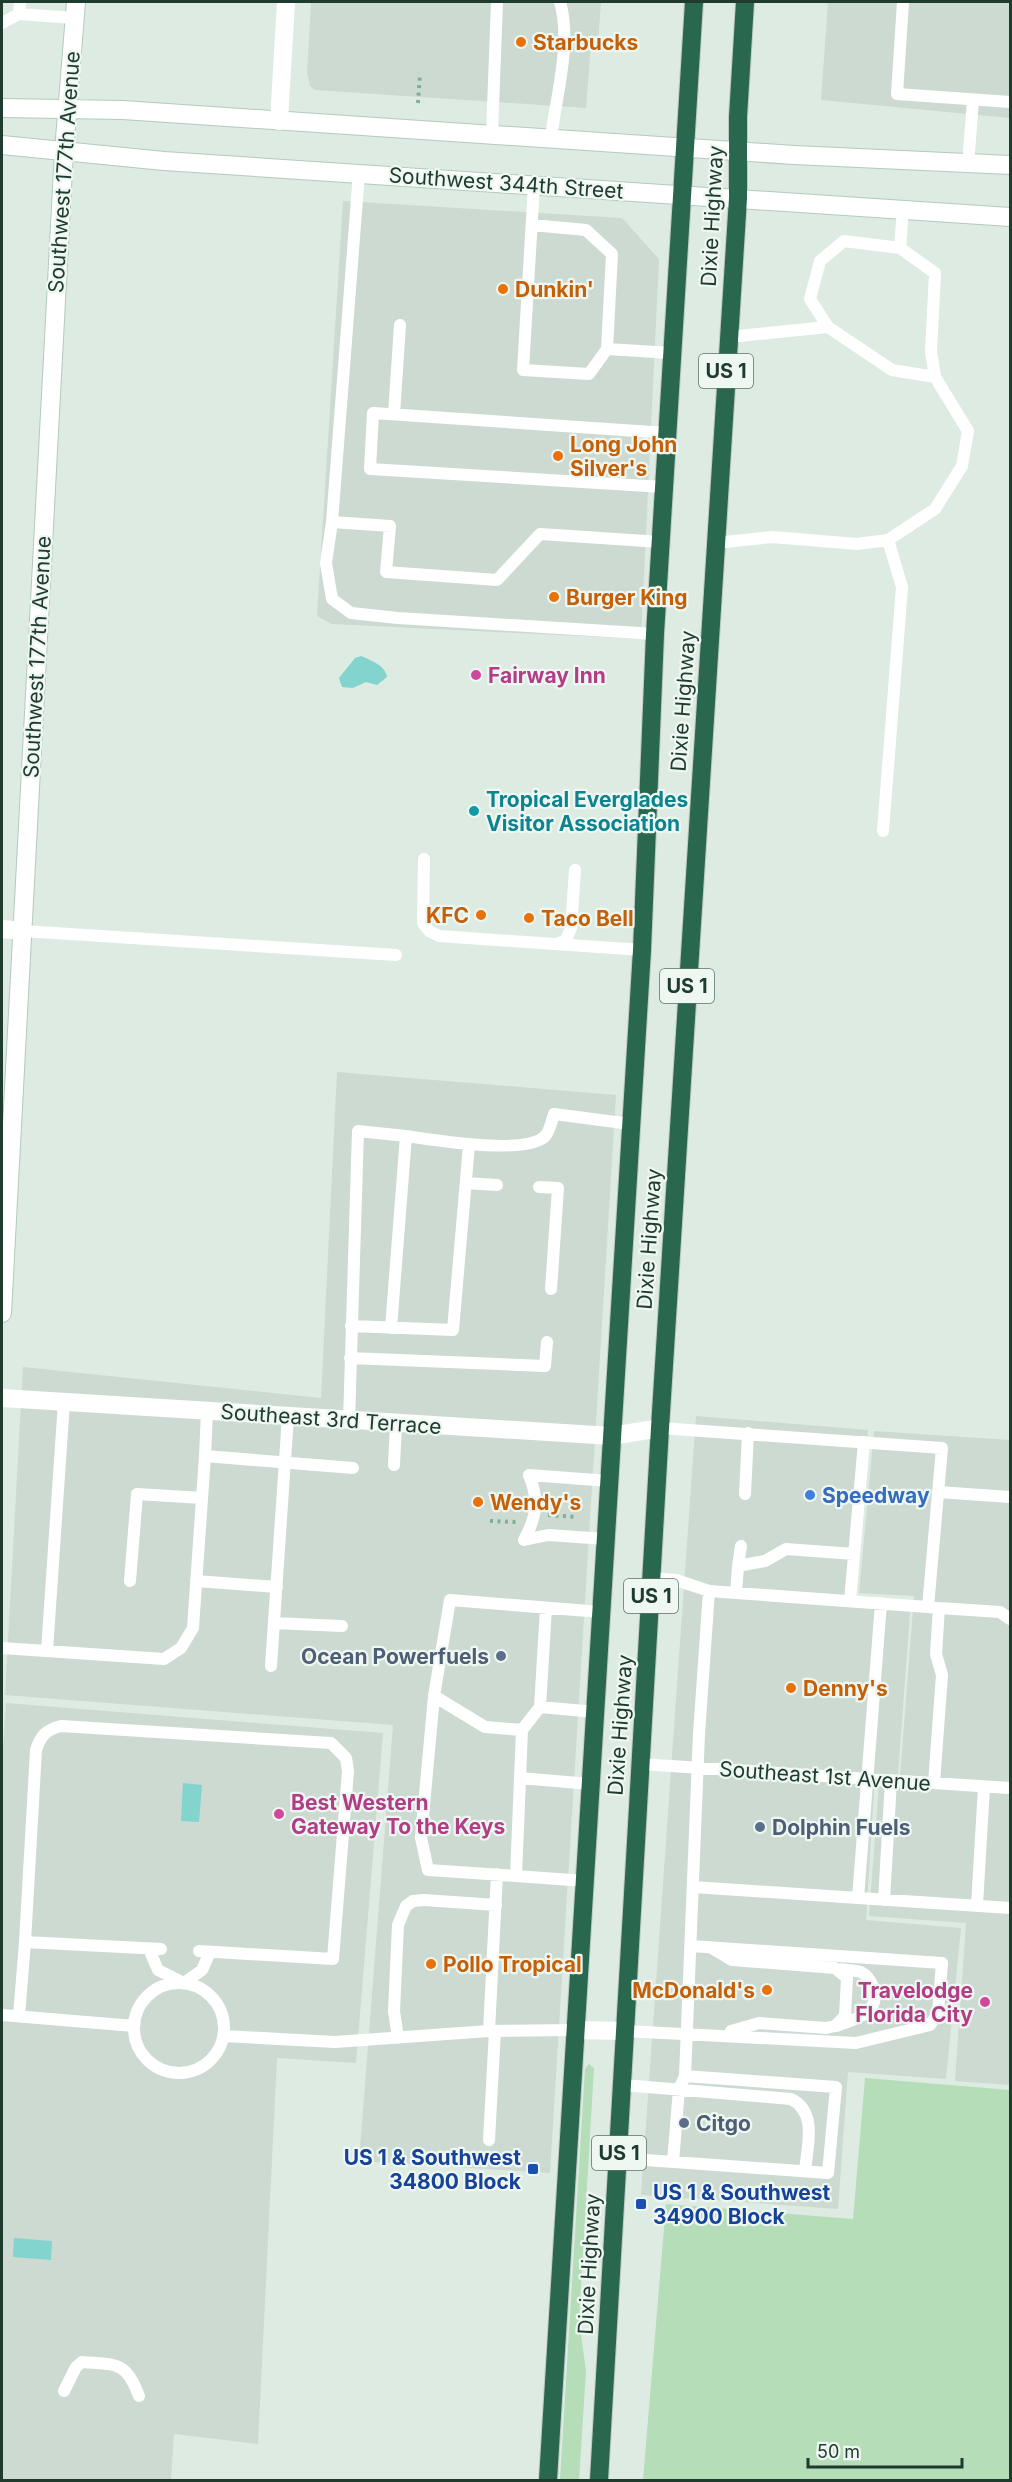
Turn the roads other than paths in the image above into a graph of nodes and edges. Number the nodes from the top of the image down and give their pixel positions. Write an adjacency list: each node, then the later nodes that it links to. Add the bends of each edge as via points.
1 (286, 2): 14 (main road)
2 (497, 2): 15 (lane)
3 (560, 2): 16 (lane, via 565,17 563,64)
4 (694, 2): 18 (highway, Dixie Highway / US 1)
5 (745, 2): 20 (highway, Dixie Highway / US 1)
6 (903, 2): 10 (lane, via 897,94)
7 (20, 8): 8 (lane); 9 (lane)
8 (75, 10): 13 (main road, Southwest 177th Avenue)
9 (2, 23)
10 (974, 100): 11 (lane); 21 (lane)
11 (1011, 102)
12 (2, 108): 13 (main road)
13 (67, 110): 14 (main road); 19 (main road, Southwest 177th Avenue)
14 (279, 121): 15 (main road)
15 (492, 135): 16 (main road)
16 (550, 138): 18 (main road)
17 (2, 145): 19 (main road, Southwest 344th Street)
18 (684, 148): 20 (main road); 25 (highway, Dixie Highway / US 1)
19 (64, 151): 23 (main road, Southwest 344th Street); 49 (main road, Southwest 177th Avenue)
20 (739, 152): 21 (main road); 26 (highway, Dixie Highway / US 1)
21 (968, 165): 22 (main road)
22 (1011, 165)
23 (359, 173): 24 (main road, Southwest 344th Street); 40 (lane)
24 (534, 185): 25 (main road, Southwest 344th Street); 29 (lane)
25 (682, 194): 26 (main road, Southwest 344th Street); 35 (highway, Dixie Highway / US 1)
26 (738, 198): 27 (main road, Southwest 344th Street); 33 (highway, Dixie Highway / US 1)
27 (903, 210): 28 (main road, Southwest 344th Street); 30 (lane)
28 (1011, 217)
29 (532, 225): 34 (lane, via 586,230 612,254); 34 (lane, via 523,370 590,374)
30 (900, 249): 32 (lane, via 844,241 819,261 810,299); 36 (lane, via 935,273 931,351)
31 (400, 325): 37 (lane)
32 (828, 327): 33 (lane); 36 (lane, via 892,370)
33 (728, 337): 43 (highway, Dixie Highway / US 1)
34 (607, 349): 35 (lane)
35 (672, 353): 38 (highway, Dixie Highway / US 1)
36 (935, 377): 41 (lane, via 968,431 962,466 935,509)
37 (394, 414): 38 (lane); 39 (lane, via 373,413 370,469)
38 (667, 433): 39 (highway, Dixie Highway / US 1)
39 (664, 487): 42 (highway, Dixie Highway / US 1)
40 (332, 522): 42 (lane, via 390,526 386,572 497,580 540,534); 44 (lane, via 326,563 332,599 351,613)
41 (888, 540): 43 (lane, via 857,544 772,537); 45 (lane, via 902,587)
42 (661, 542): 44 (highway, Dixie Highway / US 1)
43 (716, 543): 71 (highway, Dixie Highway / US 1)
44 (655, 634): 51 (highway, Dixie Highway / US 1)
45 (883, 831)
46 (424, 859): 50 (lane, via 421,913 429,931 452,938)
47 (575, 870): 50 (lane, via 569,935)
48 (2, 929): 49 (main road)
49 (23, 931): 52 (lane); 60 (main road, Southwest 177th Avenue)
50 (557, 945): 51 (lane)
51 (642, 950): 53 (highway, Dixie Highway / US 1)
52 (396, 955)
53 (632, 1124): 55 (lane, via 554,1114 546,1135 534,1144); 73 (highway, Dixie Highway / US 1)
54 (406, 1136): 55 (lane); 61 (lane, via 358,1131); 62 (lane)
55 (469, 1145): 56 (lane)
56 (466, 1183): 57 (lane); 62 (lane, via 453,1330)
57 (497, 1185)
58 (539, 1187): 59 (lane, via 558,1188)
59 (551, 1289)
60 (2, 1313)
61 (351, 1326): 62 (lane); 64 (lane)
62 (391, 1328)
63 (546, 1342): 64 (lane, via 545,1366)
64 (350, 1358): 69 (lane)
65 (2, 1398): 66 (main road, Southeast 3rd Terrace)
66 (64, 1402): 67 (main road, Southeast 3rd Terrace); 103 (lane)
67 (207, 1411): 68 (main road, Southeast 3rd Terrace); 75 (lane)
68 (288, 1416): 69 (main road, Southeast 3rd Terrace); 76 (lane)
69 (349, 1421): 70 (main road, Southeast 3rd Terrace)
70 (396, 1424): 73 (main road, Southeast 3rd Terrace); 77 (lane)
71 (660, 1428): 72 (lane); 73 (main road, Southeast 3rd Terrace); 88 (highway, Dixie Highway / US 1)
72 (748, 1433): 74 (lane); 81 (lane)
73 (612, 1436): 79 (highway, Dixie Highway / US 1)
74 (864, 1442): 80 (lane, via 942,1448); 86 (lane)
75 (205, 1456): 76 (lane); 83 (lane)
76 (285, 1463): 78 (lane); 91 (lane)
77 (394, 1465)
78 (353, 1468)
79 (609, 1481): 84 (highway, Dixie Highway / US 1); 84 (lane, via 529,1475 537,1501 536,1514 524,1540 548,1534)
80 (938, 1492): 82 (lane); 96 (lane)
81 (745, 1494)
82 (1011, 1497)
83 (202, 1498): 89 (lane, via 137,1494); 90 (lane)
84 (606, 1539): 98 (highway, Dixie Highway / US 1)
85 (741, 1546): 87 (lane)
86 (854, 1554): 87 (lane, via 786,1549 765,1561); 94 (lane)
87 (738, 1566): 93 (lane)
88 (652, 1578): 92 (lane, via 676,1580); 109 (highway, Dixie Highway / US 1)
89 (130, 1581)
90 (196, 1581): 91 (lane); 103 (lane, via 193,1628 181,1648 164,1659)
91 (277, 1587): 100 (lane)
92 (709, 1591): 93 (lane); 110 (lane)
93 (736, 1593): 94 (lane)
94 (850, 1601): 95 (lane)
95 (882, 1603): 96 (lane); 112 (lane)
96 (934, 1607): 99 (lane, via 1000,1612); 115 (lane, via 936,1654 942,1675)
97 (546, 1608): 98 (lane); 105 (lane, via 450,1600); 106 (lane)
98 (601, 1612): 107 (highway, Dixie Highway / US 1)
99 (1011, 1619)
100 (274, 1623): 101 (lane); 104 (lane)
101 (342, 1626)
102 (2, 1648): 103 (lane)
103 (47, 1651)
104 (271, 1666)
105 (434, 1696): 108 (lane, via 486,1727); 118 (lane, via 421,1838 428,1870)
106 (540, 1707): 107 (lane); 108 (lane)
107 (596, 1712): 114 (highway, Dixie Highway / US 1)
108 (522, 1730): 111 (lane)
109 (640, 1764): 110 (lane, Southeast 1st Avenue); 138 (highway, Dixie Highway / US 1)
110 (698, 1768): 112 (lane, Southeast 1st Avenue); 121 (lane)
111 (520, 1778): 114 (lane); 119 (lane)
112 (867, 1779): 113 (lane, Southeast 1st Avenue); 122 (lane)
113 (891, 1780): 115 (lane, Southeast 1st Avenue); 123 (lane)
114 (590, 1784): 120 (highway, Dixie Highway / US 1)
115 (934, 1784): 116 (lane, Southeast 1st Avenue)
116 (984, 1787): 117 (lane, Southeast 1st Avenue); 125 (lane)
117 (1011, 1788)
118 (497, 1874): 119 (lane); 124 (lane)
119 (516, 1876): 120 (lane)
120 (585, 1881): 136 (highway, Dixie Highway / US 1)
121 (693, 1887): 122 (lane); 128 (lane)
122 (858, 1898): 123 (lane)
123 (884, 1900): 125 (lane)
124 (496, 1905): 137 (lane); 142 (lane, via 424,1900 406,1906 398,1925 394,2011)
125 (977, 1905): 126 (lane)
126 (1011, 1908)
127 (26, 1942): 131 (lane, via 155,1949 158,1970); 131 (lane, via 36,1750 48,1730 61,1726 331,1743 346,1758 348,1771 333,1959 204,1952 202,1970); 133 (lane)
128 (691, 1946): 129 (lane); 139 (lane)
129 (710, 1947): 130 (lane, via 732,1960); 140 (lane, via 942,1963 938,2013 930,2025 856,2043)
130 (835, 1968): 135 (lane, via 847,1978 848,1984 845,2016); 135 (lane, via 861,1972 870,1980 874,2000 860,2018)
131 (184, 1983): 134 (lane, via 155,1989 137,2011); 141 (lane, via 198,1986 220,2007)
132 (2, 2015): 133 (lane)
133 (19, 2016): 134 (lane)
134 (134, 2026): 141 (lane, via 135,2041 142,2055 160,2068 182,2073 210,2062)
135 (835, 2026): 140 (lane, via 759,2023)
136 (576, 2030): 137 (lane); 138 (main road); 152 (highway, Dixie Highway / US 1)
137 (492, 2031): 142 (lane); 146 (lane)
138 (625, 2031): 139 (lane); 144 (highway, Dixie Highway / US 1)
139 (686, 2032): 140 (lane); 143 (lane)
140 (722, 2034)
141 (224, 2036): 142 (lane, via 335,2042)
142 (398, 2038)
143 (685, 2076): 145 (lane); 149 (lane, via 836,2088 828,2173)
144 (622, 2085): 145 (lane); 147 (highway, Dixie Highway / US 1)
145 (680, 2089): 148 (lane); 149 (lane, via 783,2098 799,2103 808,2119)
146 (489, 2140)
147 (618, 2158): 148 (lane); 153 (highway, Dixie Highway / US 1)
148 (674, 2162): 149 (lane)
149 (805, 2171)
150 (64, 2391): 151 (lane, via 82,2362 122,2367 131,2376)
151 (139, 2396)
152 (548, 2481)
153 (599, 2481)

